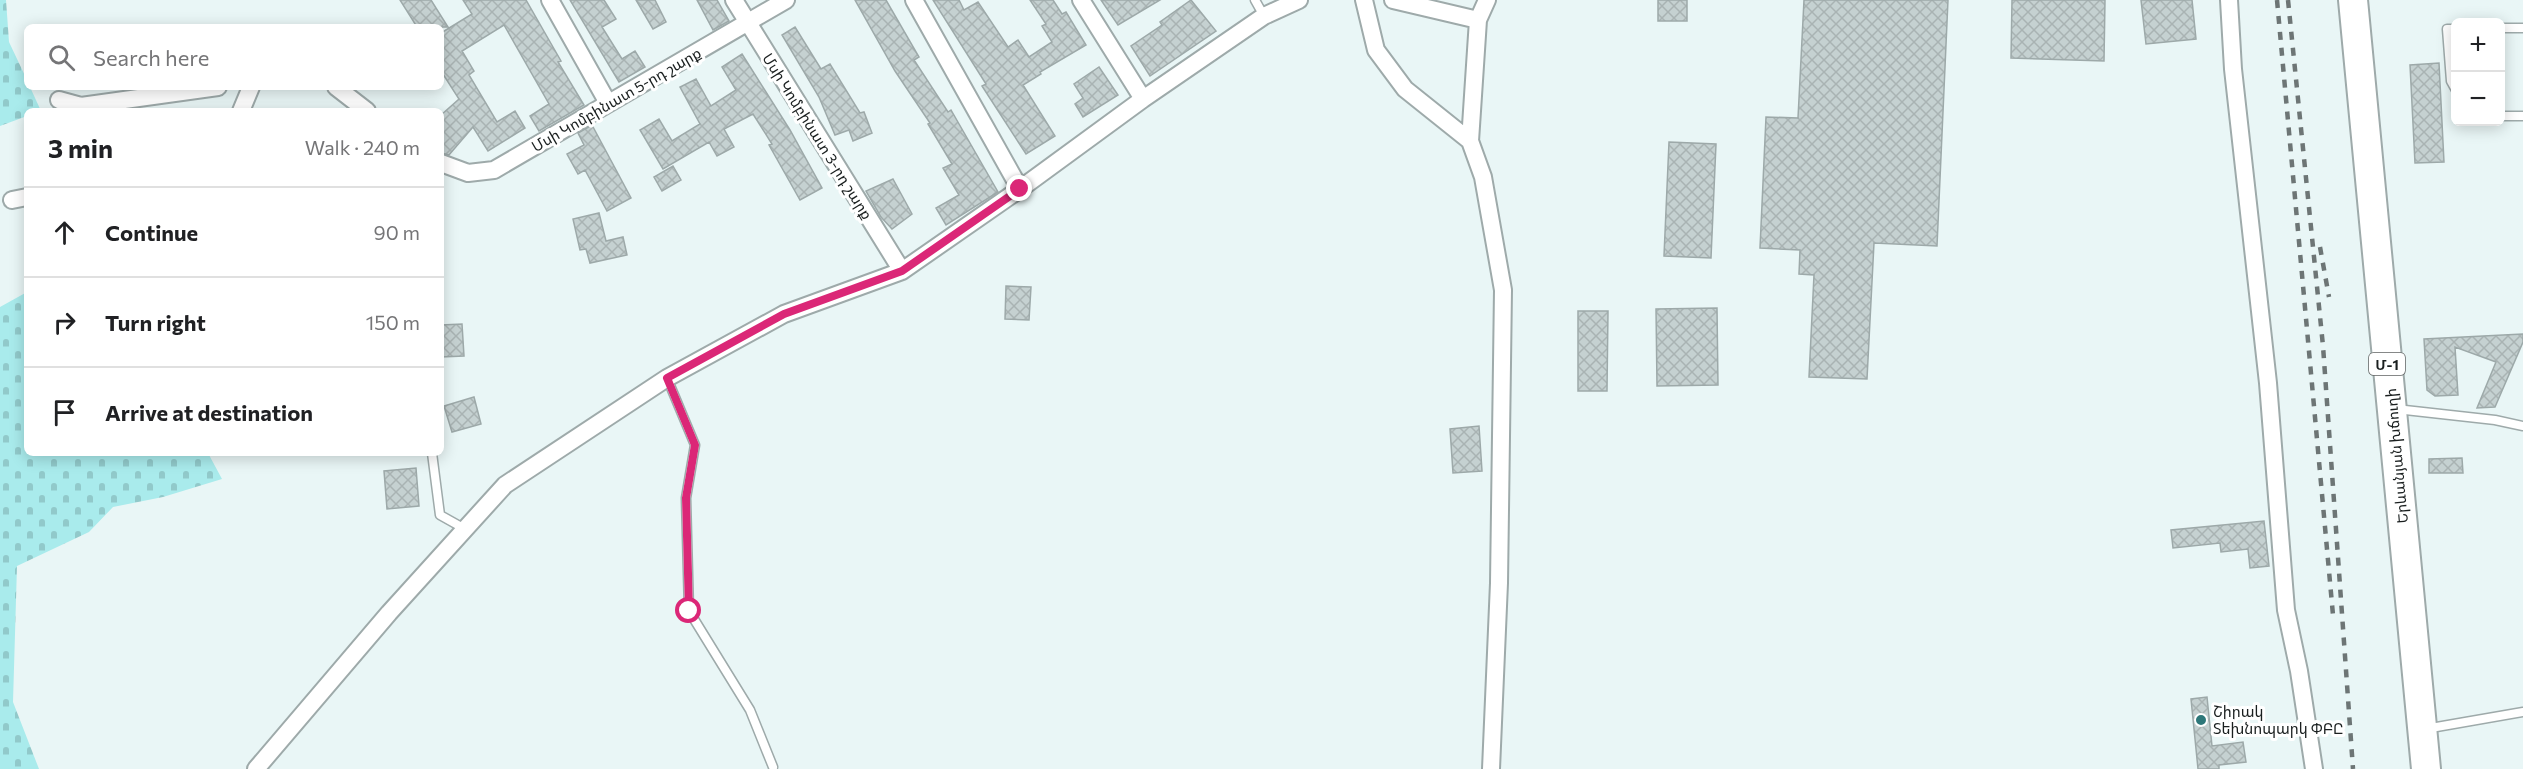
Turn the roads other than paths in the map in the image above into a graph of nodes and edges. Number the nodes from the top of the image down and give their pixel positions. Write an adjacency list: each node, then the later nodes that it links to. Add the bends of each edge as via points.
1 (550, 0): 24 (street)
2 (734, 0): 14 (street, Մսի Կոմբինատ 3-րդ շարք)
3 (786, 0): 14 (street, Մսի Կոմբինատ 5-րդ շարք)
4 (914, 0): 31 (street)
5 (1081, 0): 22 (street)
6 (1255, 0): 13 (lane)
7 (1299, 0): 13 (street)
8 (1364, 0): 29 (street, via 1376,50 1405,89)
9 (1393, 0): 12 (street)
10 (2229, 0): 43 (street, via 2233,69 2268,383 2286,610 2300,671)
11 (2353, 0): 34 (highway, Երևանյան խճուղի / Մ-1)
12 (1485, 12): 29 (street)
13 (1264, 16): 22 (street)
14 (747, 23): 24 (street, Մսի Կոմբինատ 5-րդ շարք); 32 (street, Մսի Կոմբինատ 3-րդ շարք)
15 (2505, 28): 16 (lane)
16 (2523, 28)
17 (2451, 29): 18 (lane, via 2447,29)
18 (2451, 81)
19 (196, 90): 23 (street, via 81,106)
20 (250, 90): 25 (street)
21 (340, 90): 26 (street)
22 (1143, 99): 31 (street)
23 (59, 100)
24 (608, 103): 30 (street, Մսի Կոմբինատ 5-րդ շարք, via 494,170 468,173)
25 (243, 108)
26 (363, 108)
27 (2505, 116): 28 (lane)
28 (2523, 116)
29 (1470, 141): 42 (street, via 1483,177 1503,290)
30 (444, 164)
31 (1020, 189): 32 (street)
32 (902, 271): 33 (street, via 784,314)
33 (667, 378): 37 (street, via 505,485); 40 (lane, via 695,445 686,498 689,611 750,710)
34 (2392, 408): 35 (lane); 39 (highway, Երևանյան խճուղի / Մ-1)
35 (2523, 426)
36 (432, 456): 37 (lane, via 440,515)
37 (465, 529): 41 (street)
38 (2523, 712): 39 (lane)
39 (2422, 729): 44 (highway, Երևանյան խճուղի / Մ-1)
40 (773, 767)
41 (256, 769)
42 (1491, 769)
43 (2314, 769)
44 (2426, 769)

